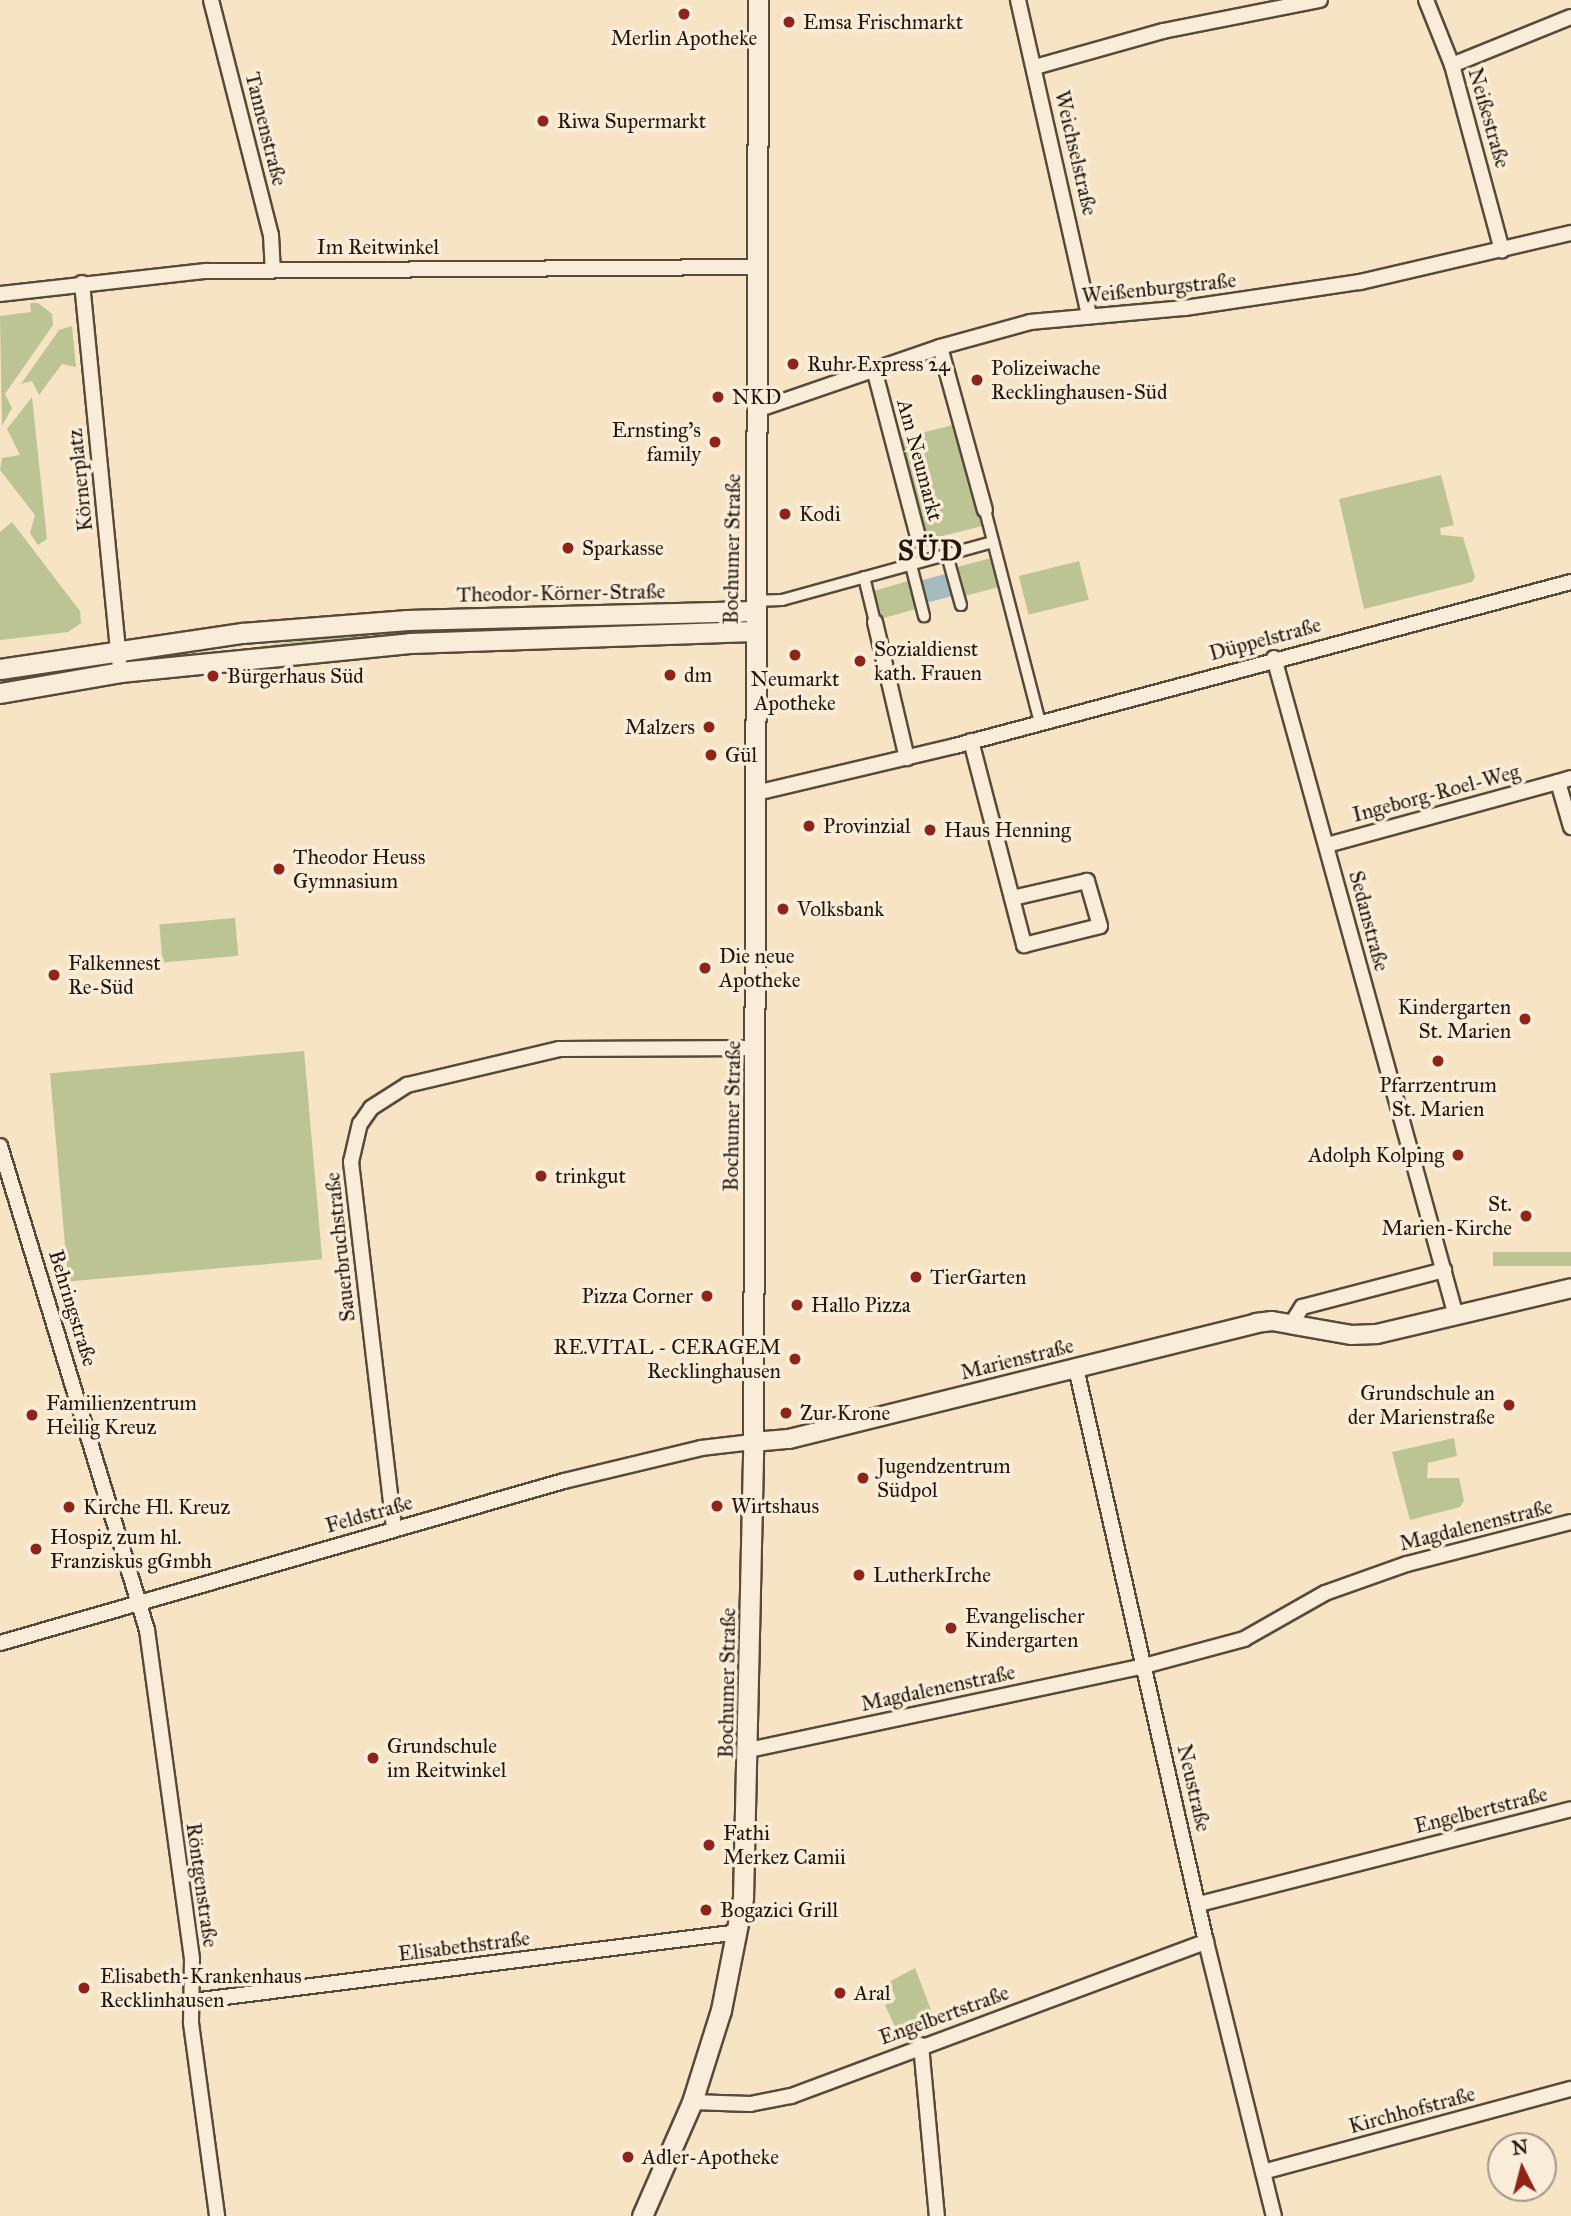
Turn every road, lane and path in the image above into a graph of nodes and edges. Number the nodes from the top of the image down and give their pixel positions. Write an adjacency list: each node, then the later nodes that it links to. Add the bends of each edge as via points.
1 (211, 0): 12 (street, Tannenstraße, via 271,236)
2 (758, 0): 11 (main road, Bochumer Straße)
3 (1018, 0): 8 (street, Weichselstraße)
4 (1320, 0): 8 (street, via 1163,31)
5 (1426, 0): 7 (street, Neißestraße)
6 (1571, 17): 7 (street)
7 (1452, 65): 10 (street, Neißestraße)
8 (1035, 67): 15 (street, Weichselstraße)
9 (1571, 233): 10 (street, Weißenburgstraße)
10 (1502, 250): 15 (street, Weißenburgstraße, via 1360,282 1185,308)
11 (757, 267): 12 (street, Im Reitwinkel); 18 (main road, Bochumer Straße)
12 (273, 270): 13 (street, Im Reitwinkel)
13 (82, 283): 14 (street, Im Reitwinkel); 33 (street, Körnerplatz)
14 (0, 294)
15 (1089, 316): 16 (street, Weißenburgstraße, via 1030,322)
16 (940, 347): 17 (street, Weißenburgstraße); 19 (street)
17 (874, 369): 18 (street, Weißenburgstraße); 20 (street, Am Neumarkt)
18 (757, 410): 28 (main road, Bochumer Straße)
19 (985, 510): 21 (street)
20 (919, 540): 23 (street, Am Neumarkt)
21 (993, 542): 22 (street); 38 (street)
22 (947, 555): 23 (street); 27 (street)
23 (925, 561): 24 (street)
24 (911, 565): 25 (street); 29 (street)
25 (864, 577): 28 (street, via 782,600); 30 (street)
26 (1571, 582): 34 (street, Düppelstraße)
27 (961, 606)
28 (753, 615): 31 (main road, Theodor-Körner-Straße); 32 (main road, Theodor-Körner-Straße); 42 (main road, Bochumer Straße)
29 (924, 616)
30 (874, 622): 40 (street)
31 (370, 623): 32 (main road); 33 (main road, Theodor-Körner-Straße)
32 (373, 647): 36 (main road, Theodor-Körner-Straße)
33 (118, 649): 35 (main road, Theodor-Körner-Straße); 36 (street, Körnerplatz)
34 (1274, 658): 38 (street, Düppelstraße); 44 (street, Sedanstraße)
35 (0, 669)
36 (120, 672): 37 (main road, Theodor-Körner-Straße)
37 (0, 693)
38 (1040, 723): 39 (street, Düppelstraße)
39 (971, 741): 40 (street, Düppelstraße); 45 (street)
40 (907, 758): 42 (street, Düppelstraße)
41 (1564, 780): 43 (street, Ingeborg-Roel-Weg); 44 (street, Ingeborg-Roel-Weg)
42 (755, 793): 46 (main road, Bochumer Straße)
43 (1571, 827)
44 (1327, 845): 48 (street, Sedanstraße)
45 (1012, 898): 45 (street, via 1024,945 1100,926 1087,881)
46 (756, 1048): 53 (main road, Bochumer Straße); 55 (street, Sauerbruchstraße, via 559,1049 407,1085 371,1108 357,1132 351,1162)
47 (0, 1146): 56 (street, Behringstraße)
48 (1444, 1269): 50 (street, Sedanstraße); 51 (street, via 1303,1307)
49 (1571, 1288): 50 (street, Marienstraße)
50 (1456, 1316): 51 (street, Marienstraße, via 1377,1334 1351,1335)
51 (1292, 1323): 52 (street, Marienstraße, via 1256,1323)
52 (1076, 1368): 53 (street, Marienstraße, via 789,1439); 58 (street, Neustraße)
53 (753, 1442): 55 (street, Feldstraße, via 701,1448 609,1469); 59 (main road, Bochumer Straße)
54 (1571, 1522): 58 (street, Magdalenenstraße, via 1407,1564 1325,1592 1244,1639)
55 (394, 1528): 56 (street, Feldstraße)
56 (140, 1603): 57 (street, Feldstraße); 64 (street, Röntgenstraße, via 192,1959)
57 (0, 1643)
58 (1144, 1666): 59 (street, Magdalenenstraße); 61 (street, Neustraße)
59 (749, 1750): 62 (main road, Bochumer Straße)
60 (1571, 1809): 61 (street, Engelbertstraße)
61 (1199, 1904): 63 (street, Neustraße)
62 (739, 1932): 64 (street, Elisabethstraße); 67 (main road, Bochumer Straße)
63 (1206, 1942): 65 (street, Engelbertstraße); 68 (street, Neustraße)
64 (193, 2001): 69 (street, Röntgenstraße, via 191,2023)
65 (921, 2045): 67 (street, Engelbertstraße, via 791,2096 750,2105); 71 (street)
66 (1571, 2089): 68 (street, Kirchhofstraße)
67 (692, 2102): 70 (main road, Bochumer Straße)
68 (1263, 2172): 72 (street, Neustraße)
69 (216, 2216)
70 (642, 2216)
71 (937, 2216)
72 (1275, 2216)

